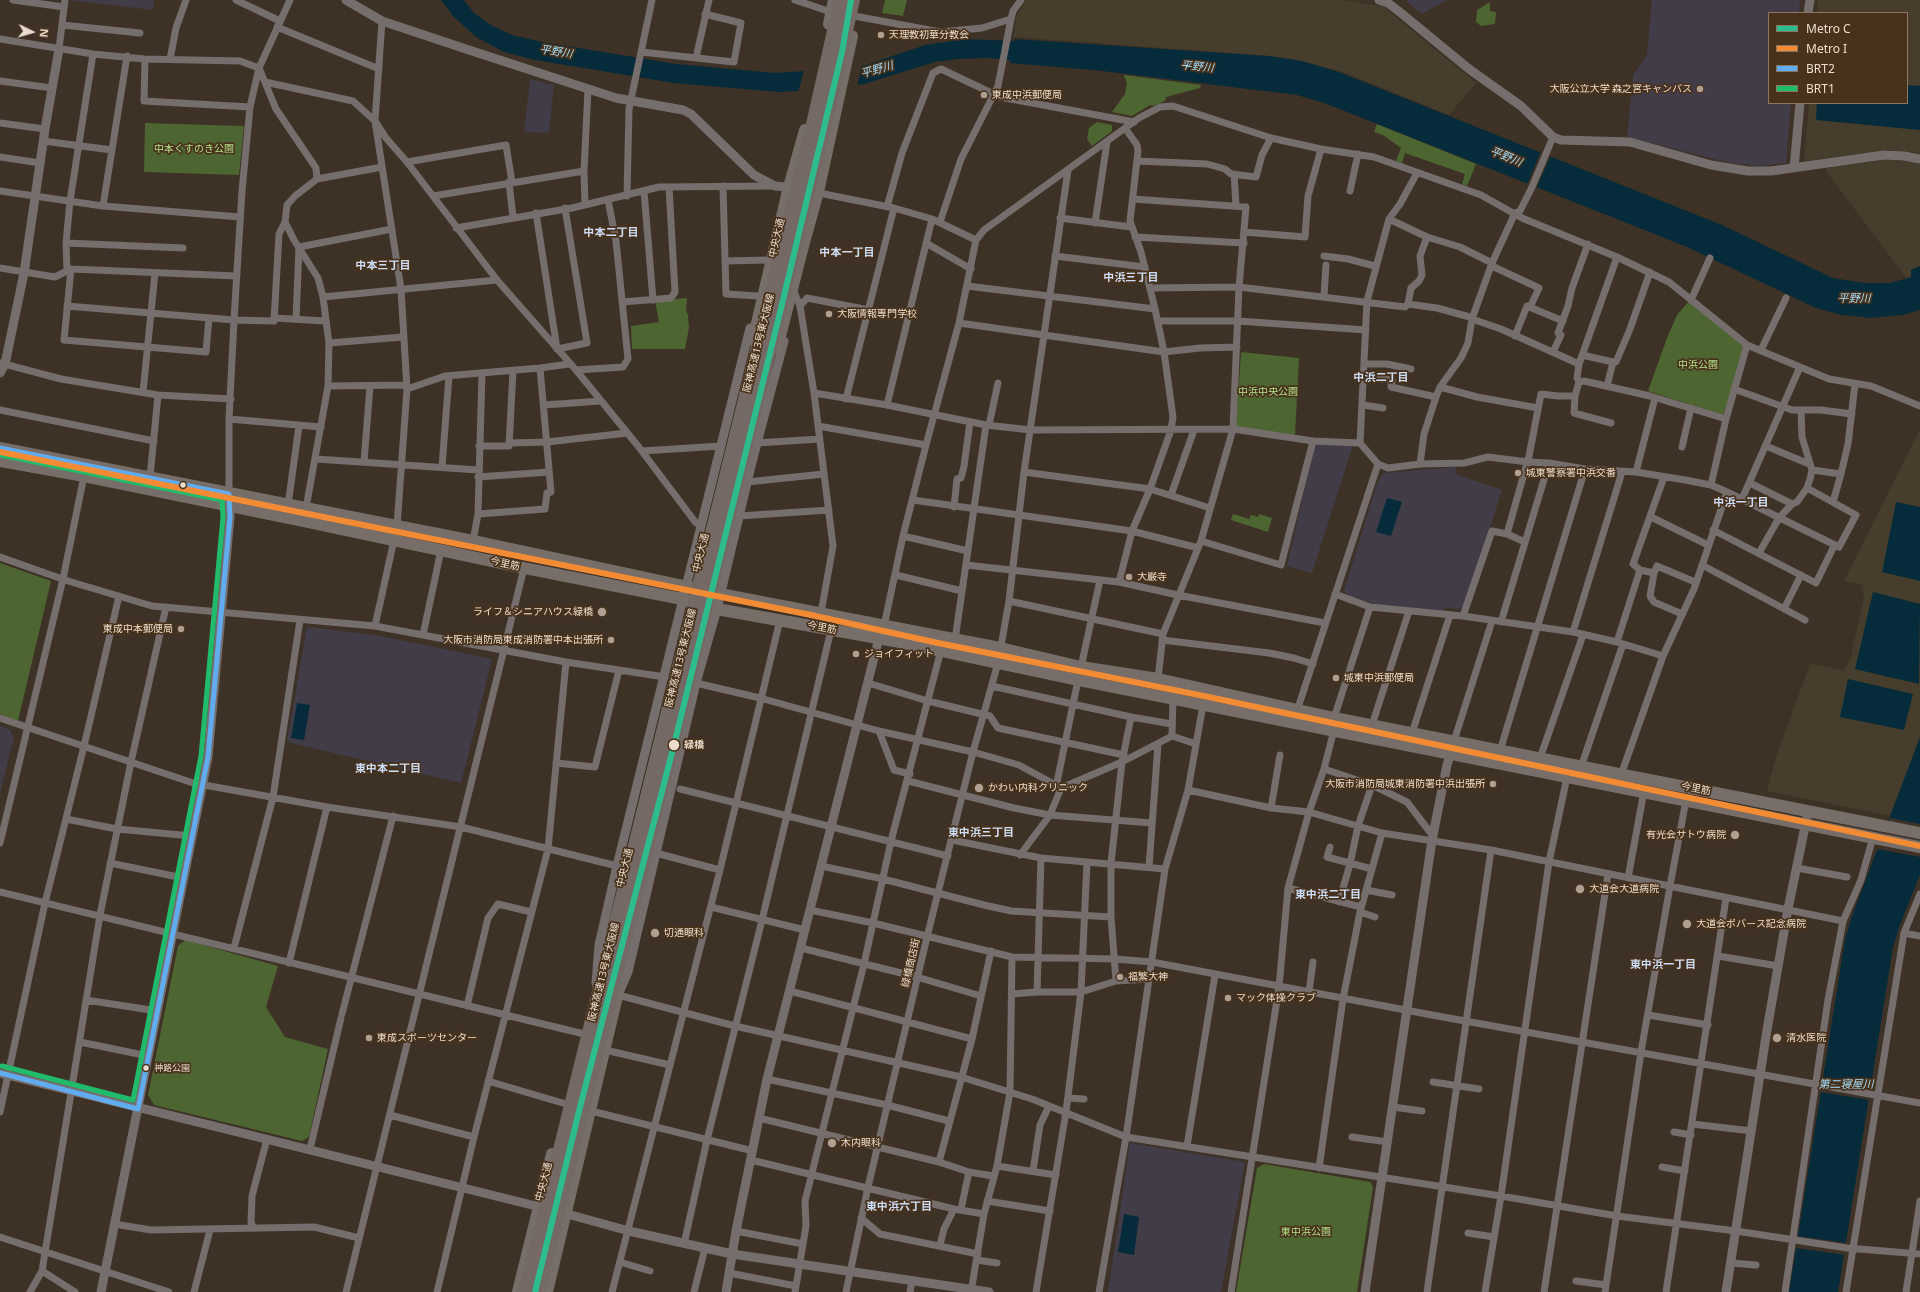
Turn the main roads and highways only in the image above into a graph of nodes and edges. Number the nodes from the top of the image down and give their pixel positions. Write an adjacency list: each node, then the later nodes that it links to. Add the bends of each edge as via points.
1 (841, 0): 13 (highway, 阪神高速13号東大阪線, bridge, via 814,120)
2 (853, 0): 14 (highway, 阪神高速13号東大阪線, bridge, via 826,123)
3 (860, 0): 15 (main road, bridge, via 818,192 693,678)
4 (832, 6): 12 (main road, 中央大通, bridge, via 813,100 789,187 595,990)
5 (0, 448): 7 (main road, 今里筋, via 150,477)
6 (0, 461): 7 (main road, 今里筋)
7 (229, 500): 8 (main road, 今里筋, via 394,540 682,599 717,609 941,650 1293,723); 8 (main road, 今里筋, via 306,508 820,614 1000,648 1082,667 1158,679 1298,711)
8 (1334, 724): 9 (main road, 今里筋); 9 (main road, 今里筋, via 1372,725 1412,733)
9 (1452, 747): 10 (main road, 今里筋, via 1540,758); 11 (main road, 今里筋, via 1567,776)
10 (1920, 833)
11 (1920, 847)
12 (518, 1292)
13 (525, 1292)
14 (538, 1292)
15 (547, 1292)

